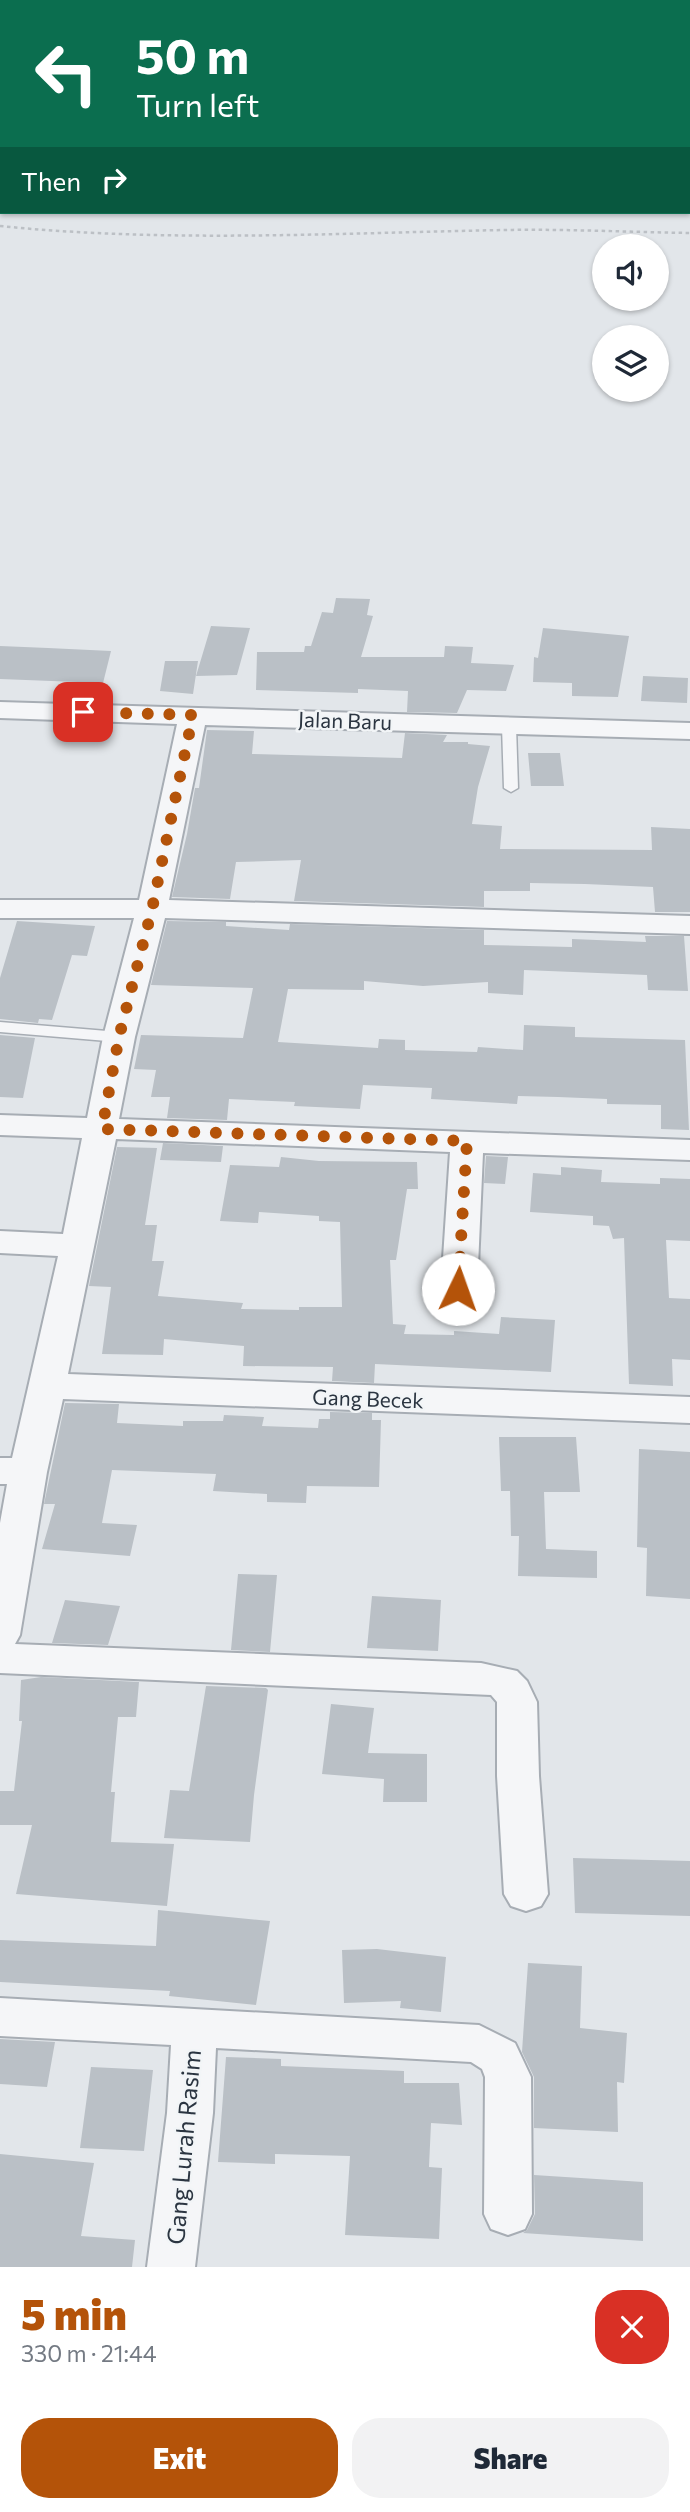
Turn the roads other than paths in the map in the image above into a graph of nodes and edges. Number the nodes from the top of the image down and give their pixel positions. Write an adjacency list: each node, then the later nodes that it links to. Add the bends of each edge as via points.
1 (0, 710): 2 (street, Jalan Baru)
2 (193, 715): 3 (street, Jalan Baru); 7 (street)
3 (509, 726): 4 (street, Jalan Baru); 5 (lane)
4 (690, 731)
5 (511, 788)
6 (0, 909): 7 (street)
7 (152, 909): 8 (street); 10 (street)
8 (690, 925)
9 (0, 1027): 10 (lane)
10 (119, 1037): 12 (street)
11 (0, 1125): 12 (street)
12 (102, 1129): 13 (street); 16 (street)
13 (467, 1141): 14 (street); 17 (street)
14 (690, 1150)
15 (0, 1242): 16 (street)
16 (78, 1246): 18 (street)
17 (458, 1289)
18 (46, 1386): 19 (street, Gang Becek); 20 (street)
19 (690, 1410)
20 (14, 1471): 21 (street)
21 (0, 1635)
22 (0, 1658): 23 (street, via 503,1682 517,1702)
23 (526, 1894)
24 (0, 2017): 25 (street)
25 (194, 2027): 26 (street, via 469,2042 490,2049 504,2063 508,2077); 27 (street, Gang Lurah Rasim, via 190,2113)
26 (508, 2214)
27 (171, 2267)

